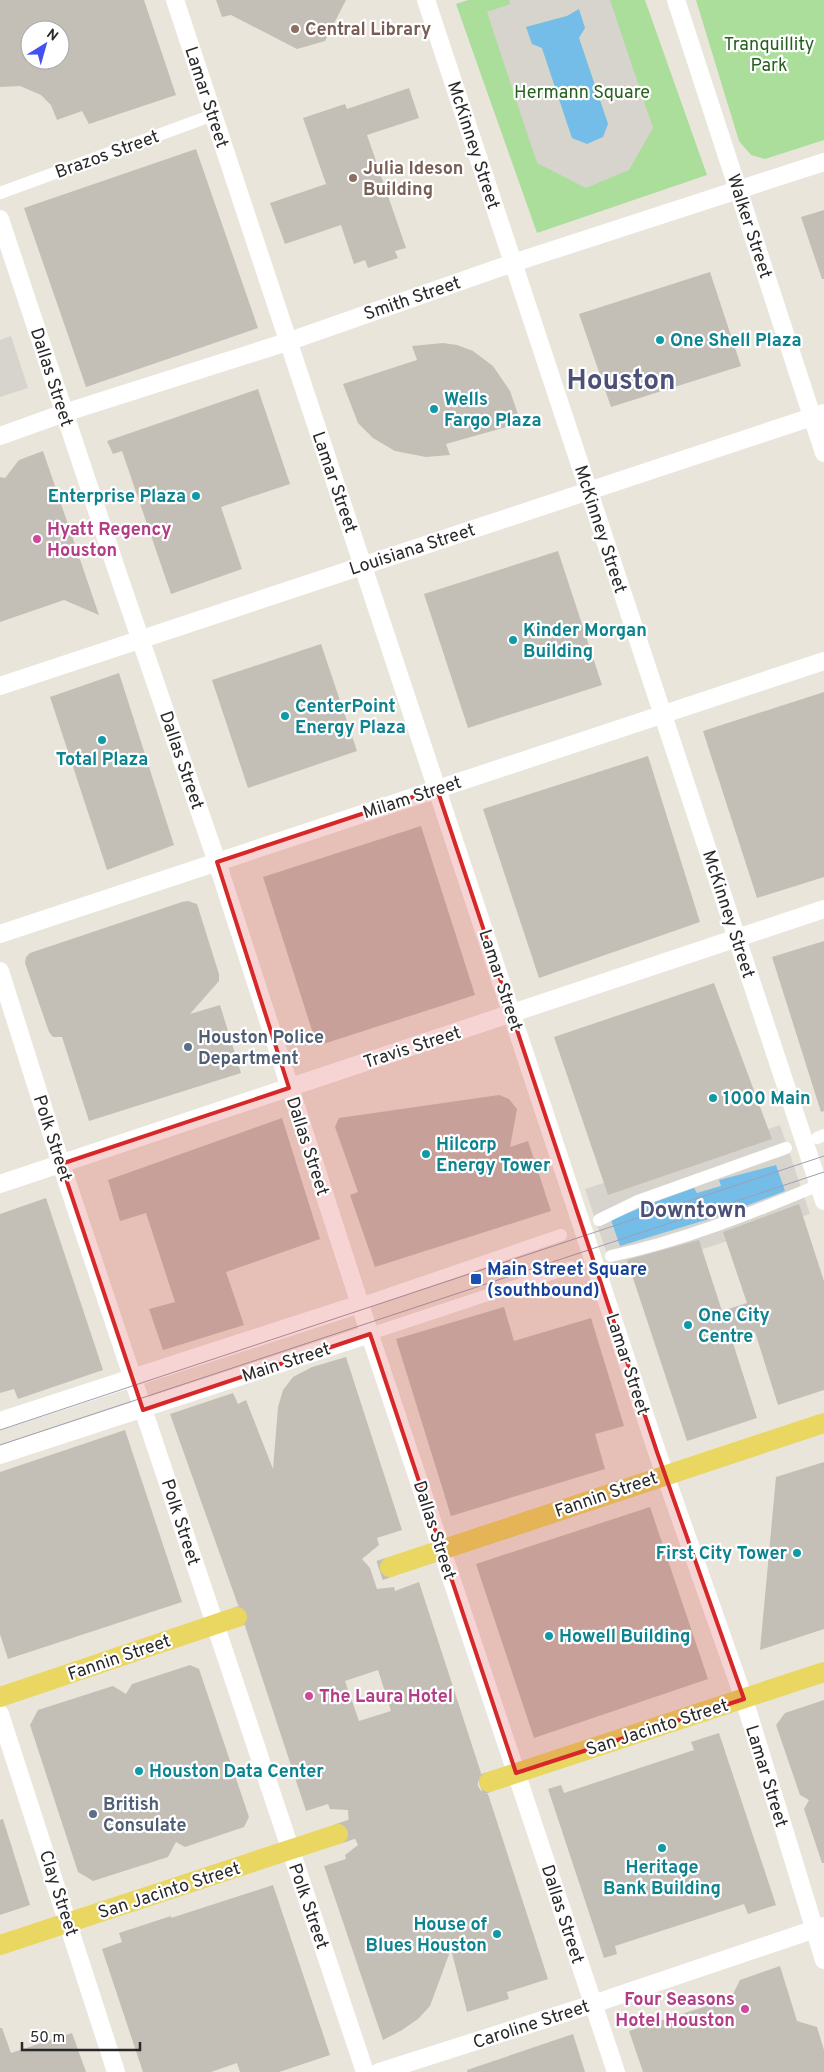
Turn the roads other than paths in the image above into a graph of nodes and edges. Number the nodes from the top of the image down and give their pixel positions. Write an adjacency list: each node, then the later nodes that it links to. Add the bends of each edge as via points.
1 (175, 0): 4 (main road, Lamar Street)
2 (426, 0): 9 (main road, McKinney Street)
3 (676, 0): 6 (main road, Walker Street)
4 (213, 115): 7 (street, Brazos Street); 10 (main road, Lamar Street)
5 (824, 162): 6 (main road, Smith Street)
6 (738, 189): 9 (main road, Smith Street); 12 (main road, Walker Street)
7 (0, 193)
8 (0, 219): 11 (main road, Dallas Street)
9 (513, 263): 10 (main road, Smith Street); 15 (main road, McKinney Street)
10 (287, 342): 11 (main road, Smith Street); 16 (main road, Lamar Street)
11 (64, 413): 13 (main road, Smith Street); 17 (main road, Dallas Street)
12 (818, 415): 14 (main road, Walker Street); 15 (main road, Louisiana Street)
13 (0, 436)
14 (824, 453)
15 (589, 492): 16 (main road, Louisiana Street); 20 (main road, McKinney Street)
16 (363, 565): 17 (main road, Louisiana Street); 21 (main road, Lamar Street)
17 (141, 638): 19 (main road, Louisiana Street); 22 (main road, Dallas Street)
18 (824, 661): 20 (main road, Milam Street)
19 (0, 686)
20 (662, 714): 21 (main road, Milam Street); 25 (main road, McKinney Street)
21 (437, 789): 22 (main road, Milam Street); 27 (main road, Lamar Street)
22 (217, 862): 24 (main road, Milam Street); 28 (main road, Dallas Street)
23 (824, 909): 25 (main road, Travis Street)
24 (0, 934)
25 (737, 939): 27 (main road, Travis Street); 32 (main road, McKinney Street)
26 (0, 971): 30 (main road, Polk Street)
27 (512, 1014): 28 (main road, Travis Street); 44 (main road, Lamar Street)
28 (289, 1088): 30 (main road, Travis Street); 37 (main road, Dallas Street)
29 (786, 1148): 33 (street, via 638,1201)
30 (61, 1164): 31 (main road, Travis Street); 39 (main road, Polk Street)
31 (0, 1184)
32 (822, 1190): 35 (street)
33 (599, 1220)
34 (561, 1235): 37 (street, Main Street)
35 (611, 1256)
36 (572, 1267): 38 (street, Main Street)
37 (360, 1304): 38 (main road, Dallas Street); 39 (main road, Main Street)
38 (370, 1334): 40 (main road, Main Street); 45 (main road, Dallas Street)
39 (132, 1378): 40 (main road, Polk Street); 41 (main road, Main Street)
40 (143, 1410): 43 (main road, Main Street); 48 (main road, Polk Street)
41 (0, 1421)
42 (824, 1423): 44 (main road, Fannin Street)
43 (0, 1455)
44 (664, 1474): 45 (main road, Fannin Street); 51 (main road, Lamar Street)
45 (441, 1550): 46 (main road, Fannin Street); 53 (main road, Dallas Street)
46 (390, 1567)
47 (238, 1617): 48 (main road, Fannin Street)
48 (215, 1625): 50 (main road, Fannin Street); 56 (main road, Polk Street)
49 (824, 1672): 51 (main road, San Jacinto Street)
50 (0, 1697)
51 (744, 1699): 53 (main road, San Jacinto Street); 58 (main road, Lamar Street)
52 (0, 1714): 57 (main road, Clay Street)
53 (516, 1773): 54 (main road, San Jacinto Street); 61 (main road, Dallas Street)
54 (489, 1782)
55 (338, 1834): 56 (main road, San Jacinto Street)
56 (290, 1850): 57 (main road, San Jacinto Street); 63 (main road, Polk Street)
57 (68, 1923): 59 (main road, San Jacinto Street); 62 (main road, Clay Street)
58 (819, 1927): 60 (main road, Lamar Street); 61 (main road, Caroline Street)
59 (0, 1945)
60 (824, 1960)
61 (593, 2004): 64 (main road, Caroline Street); 65 (main road, Dallas Street)
62 (116, 2072)
63 (365, 2072)
64 (379, 2072)
65 (616, 2072)

